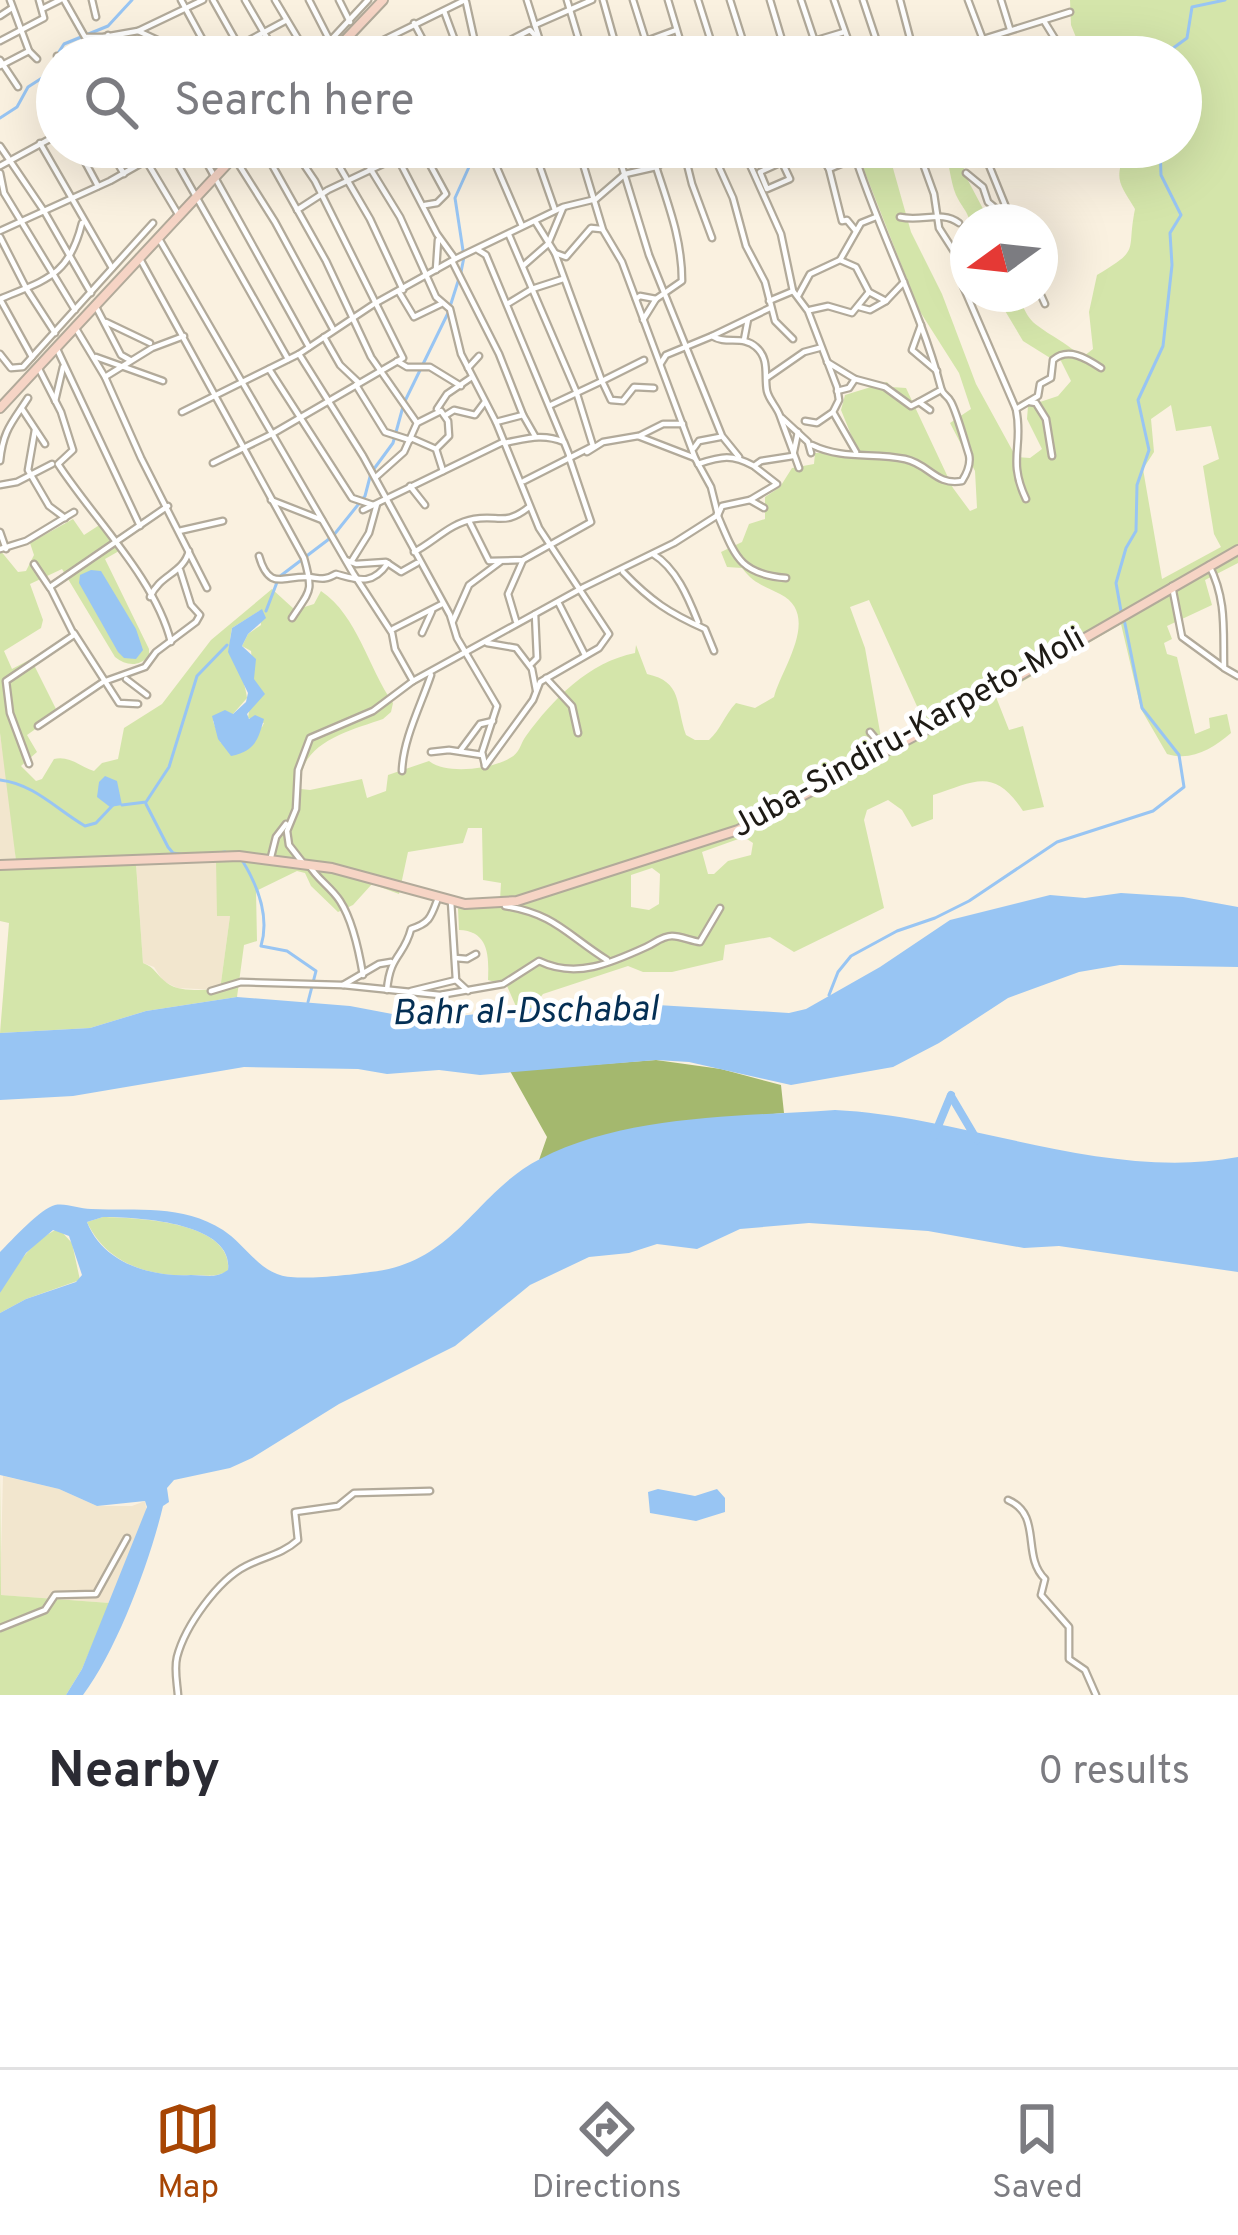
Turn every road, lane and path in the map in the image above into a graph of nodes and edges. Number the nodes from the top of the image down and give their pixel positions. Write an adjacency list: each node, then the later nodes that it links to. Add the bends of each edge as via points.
1 (10, 0): 31 (street)
2 (39, 0): 32 (street)
3 (62, 0): 32 (street); 49 (street)
4 (92, 0): 37 (street)
5 (181, 0): 30 (street)
6 (203, 0): 30 (street)
7 (213, 0): 53 (street)
8 (244, 0): 48 (street)
9 (275, 0): 38 (street)
10 (309, 0): 56 (street)
11 (339, 0): 41 (street)
12 (383, 0): 29 (main road)
13 (465, 0): 34 (street); 62 (street)
14 (527, 0): 42 (street)
15 (567, 0): 33 (street)
16 (592, 0): 33 (street)
17 (603, 0): 66 (street)
18 (633, 0): 67 (street)
19 (668, 0): 44 (street)
20 (698, 0): 70 (street)
21 (730, 0): 71 (street)
22 (770, 0): 72 (street)
23 (801, 0): 73 (street)
24 (834, 0): 47 (street)
25 (863, 0): 76 (street)
26 (900, 0): 77 (street)
27 (968, 0): 78 (street)
28 (1001, 0): 43 (street)
29 (371, 3): 41 (main road)
30 (187, 7): 45 (street); 52 (street)
31 (13, 8): 36 (street); 46 (street)
32 (43, 8): 46 (street, via 44,18)
33 (569, 9): 42 (street); 65 (street)
34 (444, 11): 40 (street); 61 (street)
35 (1070, 12): 39 (street)
36 (0, 16)
37 (96, 17)
38 (285, 21): 48 (street); 55 (street)
39 (1044, 21): 43 (street); 80 (street)
40 (414, 22): 59 (street); 60 (street)
41 (351, 25): 57 (street); 58 (main road)
42 (533, 28): 63 (street); 64 (street)
43 (1010, 29): 79 (street)
44 (676, 30): 68 (street); 69 (street)
45 (138, 31): 50 (street); 51 (street)
46 (21, 32): 81 (street); 82 (street)
47 (844, 32): 74 (street); 75 (street)
48 (264, 34): 54 (street)
49 (84, 36)
50 (106, 36)
51 (149, 36)
52 (203, 36)
53 (233, 36)
54 (261, 36)
55 (296, 36)
56 (327, 36)
57 (337, 36)
58 (343, 36)
59 (391, 36)
60 (421, 36)
61 (453, 36)
62 (476, 36)
63 (518, 36)
64 (537, 36)
65 (577, 36)
66 (613, 36)
67 (644, 36)
68 (657, 36)
69 (678, 36)
70 (709, 36)
71 (741, 36)
72 (781, 36)
73 (813, 36)
74 (831, 36)
75 (846, 36)
76 (875, 36)
77 (910, 36)
78 (981, 36)
79 (988, 36)
80 (1054, 36)
81 (0, 40)
82 (29, 51): 83 (street); 84 (street)
83 (36, 58)
84 (1, 63): 85 (street)
85 (18, 87)
86 (36, 145): 88 (street)
87 (0, 146): 88 (street)
88 (8, 161): 89 (street); 136 (street)
89 (0, 168): 143 (street)
90 (54, 168): 131 (street)
91 (88, 168): 127 (street)
92 (121, 168): 123 (street)
93 (134, 168): 123 (street)
94 (152, 168): 137 (street)
95 (182, 168): 129 (street)
96 (212, 168): 125 (street)
97 (223, 168): 125 (main road)
98 (240, 168): 194 (street)
99 (274, 168): 135 (street)
100 (305, 168): 130 (street)
101 (340, 168): 126 (street)
102 (369, 168): 121 (street)
103 (377, 168): 121 (street)
104 (403, 168): 133 (street)
105 (433, 168): 133 (street, via 444,199)
106 (498, 168): 146 (street)
107 (543, 168): 134 (street)
108 (585, 168): 132 (street)
109 (624, 168): 124 (street)
110 (652, 168): 124 (street)
111 (656, 168): 174 (street, via 683,254 682,281)
112 (688, 168): 153 (street)
113 (718, 168): 183 (street)
114 (751, 168): 173 (street)
115 (769, 168): 128 (street, via 760,172)
116 (785, 168): 128 (street, via 790,179)
117 (859, 168): 139 (street)
118 (923, 168): 138 (street)
119 (990, 168): 122 (street, via 1012,222)
120 (829, 169): 148 (street, via 842,221)
121 (371, 171): 126 (street); 165 (street)
122 (965, 172)
123 (124, 174): 127 (street)
124 (626, 174): 132 (street); 174 (street)
125 (216, 175): 129 (main road); 204 (street)
126 (348, 182): 130 (street); 170 (street)
127 (98, 186): 131 (street)
128 (767, 189)
129 (197, 194): 137 (main road); 211 (street)
130 (321, 194): 135 (street); 179 (street)
131 (72, 199): 136 (street); 141 (street)
132 (596, 199): 134 (street); 147 (street)
133 (425, 205): 149 (street)
134 (559, 209): 144 (street); 154 (street)
135 (297, 210): 188 (street)
136 (44, 211): 143 (street); 158 (street)
137 (178, 214): 152 (main road)
138 (938, 215): 140 (street); 142 (street); 250 (street)
139 (877, 217): 148 (street); 167 (street)
140 (900, 217)
141 (82, 219): 158 (street); 162 (street)
142 (950, 219)
143 (20, 221): 150 (street); 164 (street)
144 (535, 221): 146 (street); 154 (street)
145 (152, 223): 162 (street)
146 (521, 226): 151 (street)
147 (603, 230): 156 (street, via 591,228 566,257); 176 (street)
148 (856, 231): 160 (street)
149 (437, 233): 159 (street); 163 (street)
150 (0, 234): 168 (street)
151 (509, 235): 155 (street); 161 (street)
152 (158, 237): 157 (main road); 231 (street)
153 (712, 238)
154 (548, 244): 156 (street); 161 (street)
155 (478, 250): 159 (street); 181 (street)
156 (555, 253): 166 (street)
157 (139, 257): 182 (main road); 196 (street)
158 (73, 258): 164 (street); 171 (street)
159 (453, 260): 163 (street); 255 (street)
160 (840, 260): 172 (street, via 856,267); 173 (street, via 810,274)
161 (524, 265): 169 (street)
162 (112, 268): 171 (street)
163 (436, 270): 165 (street)
164 (52, 275): 168 (street); 186 (street)
165 (427, 275): 170 (street); 180 (street)
166 (563, 279): 169 (street); 229 (street)
167 (904, 282): 178 (street); 192 (street)
168 (26, 288): 175 (street); 195 (street)
169 (532, 290): 181 (street); 236 (street)
170 (401, 291): 179 (street); 180 (street, via 414,317)
171 (91, 292): 186 (street)
172 (869, 292): 178 (street); 185 (street)
173 (796, 293): 183 (street); 187 (street)
174 (667, 294): 177 (street); 184 (street)
175 (0, 299): 215 (street)
176 (636, 299): 177 (street); 190 (street)
177 (657, 300): 184 (street); 190 (street)
178 (886, 301): 185 (street)
179 (374, 304): 188 (street); 213 (street, via 402,350)
180 (441, 304): 220 (street, via 450,309)
181 (507, 304): 247 (street)
182 (94, 305): 191 (street); 193 (main road)
183 (770, 305): 189 (street); 199 (street)
184 (672, 307): 202 (street)
185 (859, 307): 187 (street)
186 (75, 310): 195 (street)
187 (808, 311): 205 (street)
188 (350, 319): 194 (street); 223 (street)
189 (748, 319): 197 (street); 200 (street)
190 (643, 320): 219 (street)
191 (104, 321): 201 (street); 217 (street)
192 (921, 325): 224 (street); 224 (street, via 912,350)
193 (75, 327): 203 (main road); 209 (street)
194 (334, 330): 198 (street)
195 (55, 332): 215 (street)
196 (184, 336): 206 (street); 239 (street)
197 (712, 336): 200 (street); 202 (street)
198 (324, 337): 204 (street); 232 (street)
199 (793, 339)
200 (744, 340): 227 (street, via 758,349)
201 (150, 343)
202 (687, 345): 219 (street); 269 (street)
203 (56, 347): 215 (main road); 218 (street)
204 (309, 347): 207 (street)
205 (819, 348): 216 (street); 227 (street)
206 (142, 353): 210 (street); 217 (street)
207 (299, 354): 211 (street); 241 (street)
208 (479, 356): 220 (street)
209 (95, 357): 217 (street); 225 (street)
210 (155, 358)
211 (289, 358): 222 (street)
212 (1, 359): 215 (street, via 18,369)
213 (397, 361): 223 (street); 233 (street, via 430,367)
214 (644, 361): 229 (street)
215 (35, 362): 242 (street); 248 (main road)
216 (827, 362): 228 (street); 238 (street)
217 (126, 363): 225 (street); 230 (street)
218 (65, 364): 242 (street); 311 (street)
219 (661, 364): 263 (street)
220 (468, 368): 226 (street)
221 (1101, 368): 246 (street, via 1060,354)
222 (269, 369): 231 (street); 256 (street)
223 (379, 370): 232 (street); 262 (street)
224 (938, 370): 235 (street)
225 (105, 376): 300 (street)
226 (472, 377): 233 (street); 244 (street)
227 (768, 377): 257 (street, via 766,390)
228 (856, 379): 238 (street); 245 (street, via 911,406)
229 (602, 381): 234 (street, via 611,400 622,401 634,387); 236 (street)
230 (163, 382)
231 (241, 384): 239 (street); 266 (street)
232 (357, 384): 237 (street); 243 (street)
233 (460, 386): 254 (street)
234 (654, 388)
235 (940, 390): 245 (street); 265 (street, via 969,456 962,481 940,481 909,459 811,449)
236 (576, 391): 247 (street); 280 (street, via 592,446)
237 (344, 392): 241 (street); 243 (street)
238 (837, 392): 253 (street)
239 (213, 397): 252 (street); 274 (street)
240 (28, 398): 249 (street)
241 (327, 400): 256 (street); 290 (street)
242 (55, 401): 314 (street, via 74,450 58,464)
243 (364, 401): 270 (street, via 385,431)
244 (485, 401): 254 (street, via 475,415); 261 (street)
245 (919, 402): 251 (street)
246 (1030, 403): 250 (street); 279 (street, via 1046,419)
247 (551, 405): 258 (street)
248 (0, 408)
249 (22, 408): 264 (street); 282 (street, via 5,432)
250 (1016, 409): 297 (street, via 1013,461)
251 (930, 410)
252 (182, 412)
253 (833, 412): 260 (street); 277 (street)
254 (442, 413): 262 (street); 276 (street, via 449,436)
255 (523, 415): 259 (street); 267 (street)
256 (299, 418): 266 (street); 298 (street, via 352,498)
257 (782, 418): 265 (street); 278 (street)
258 (554, 419): 267 (street); 272 (street)
259 (505, 421): 261 (street); 271 (street)
260 (805, 421)
261 (496, 422): 271 (street)
262 (417, 423): 270 (street)
263 (683, 424): 268 (street); 275 (street)
264 (35, 430): 273 (street); 289 (street)
265 (798, 432): 278 (street)
266 (272, 434): 274 (street); 308 (street)
267 (538, 436): 271 (street); 272 (street)
268 (638, 436): 280 (street); 283 (street)
269 (722, 436): 275 (street); 281 (street)
270 (410, 439): 276 (street); 290 (street)
271 (503, 440): 288 (street); 291 (street)
272 (564, 442): 280 (street)
273 (45, 444)
274 (242, 448): 284 (street); 295 (street)
275 (694, 448): 283 (street)
276 (436, 449): 288 (street)
277 (856, 452)
278 (793, 456): 286 (street); 287 (street)
279 (1052, 456)
280 (569, 457): 291 (street); 315 (street, via 591,522)
281 (739, 457): 283 (street); 286 (street)
282 (0, 461)
283 (697, 461): 306 (street)
284 (213, 463)
285 (52, 464): 289 (street)
286 (754, 466): 296 (street, via 780,483)
287 (799, 468)
288 (442, 471): 293 (street)
289 (31, 475): 292 (street); 307 (street)
290 (374, 478): 294 (street)
291 (522, 483): 301 (street)
292 (0, 484)
293 (410, 486): 294 (street); 299 (street)
294 (386, 498): 298 (street); 319 (street)
295 (272, 500): 308 (street); 331 (street)
296 (750, 500): 302 (street); 306 (street)
297 (1026, 500)
298 (375, 504): 303 (street); 324 (street, via 369,533)
299 (425, 505)
300 (168, 506): 311 (street); 312 (street)
301 (530, 507): 309 (street, via 511,520); 315 (street)
302 (764, 508)
303 (363, 510)
304 (74, 512): 307 (street)
305 (461, 512): 309 (street)
306 (718, 514): 320 (street); 332 (street, via 746,568)
307 (65, 518): 316 (street)
308 (322, 520): 324 (street)
309 (472, 520): 319 (street); 322 (street, via 487,560)
310 (223, 521): 312 (street)
311 (140, 526): 314 (street)
312 (179, 531): 318 (street)
313 (0, 532): 316 (street)
314 (115, 542): 335 (street); 338 (street)
315 (551, 543): 323 (street); 337 (street)
316 (3, 549)
317 (1238, 550): 328 (main road, Juba-Sindiru-Karpeto-Moli)
318 (189, 551): 329 (street); 336 (street)
319 (413, 552): 325 (street)
320 (653, 554): 330 (street); 346 (street, via 683,586)
321 (260, 556): 331 (street, via 278,580)
322 (502, 559): 323 (street); 344 (street, via 469,586)
323 (523, 560): 345 (street, via 508,594)
324 (348, 561): 326 (street); 333 (street)
325 (418, 561): 326 (street, via 401,572); 340 (street)
326 (388, 563): 333 (street)
327 (34, 564): 335 (street)
328 (1209, 565): 334 (main road, Juba-Sindiru-Karpeto-Moli); 358 (street, via 1226,618)
329 (180, 570): 338 (street); 351 (street, via 200,617)
330 (621, 570): 337 (street); 346 (street, via 652,602)
331 (311, 578): 333 (street, via 336,574); 343 (street, via 307,601)
332 (786, 578)
333 (358, 582): 363 (street)
334 (1172, 586): 358 (street, via 1183,637); 373 (main road, Juba-Sindiru-Karpeto-Moli)
335 (50, 588): 348 (street)
336 (207, 588)
337 (578, 590): 339 (street); 356 (street, via 609,634)
338 (150, 597): 351 (street)
339 (557, 602): 342 (street); 356 (street)
340 (442, 604): 341 (street); 344 (street)
341 (433, 609): 347 (street); 349 (street)
342 (535, 614): 345 (street); 357 (street)
343 (292, 618)
344 (453, 621): 355 (street)
345 (517, 623): 350 (street)
346 (699, 625): 354 (street)
347 (392, 629)
348 (74, 633): 364 (street); 376 (street, via 6,681)
349 (422, 633)
350 (500, 633): 352 (street); 353 (street)
351 (170, 642): 362 (street, via 145,668)
352 (484, 643): 353 (street); 355 (street)
353 (509, 644): 357 (street)
354 (714, 651)
355 (468, 652): 359 (street); 368 (street, via 495,699)
356 (586, 655): 361 (street)
357 (530, 665): 365 (street)
358 (1224, 668): 360 (street)
359 (432, 672): 363 (street); 377 (street)
360 (1238, 676)
361 (545, 677): 365 (street); 371 (street, via 572,706)
362 (120, 678): 364 (street); 366 (street)
363 (413, 681): 378 (street, via 374,711 307,742)
364 (103, 682): 367 (street, via 118,703); 369 (street)
365 (536, 689): 375 (street, via 485,766)
366 (147, 695)
367 (138, 704)
368 (494, 721): 372 (street, via 479,724); 375 (street)
369 (38, 726)
370 (870, 732): 373 (street)
371 (578, 733)
372 (460, 751): 374 (street); 375 (street)
373 (888, 751): 383 (main road, Juba-Sindiru-Karpeto-Moli, via 712,841 506,904)
374 (431, 752)
375 (482, 755)
376 (28, 764)
377 (402, 771)
378 (290, 820): 379 (street); 380 (street, via 289,845)
379 (270, 859): 380 (main road, Juba-Sindiru-Karpeto-Moli); 381 (main road, Juba-Sindiru-Karpeto-Moli)
380 (306, 864): 382 (main road, Juba-Sindiru-Karpeto-Moli); 390 (street, via 340,902)
381 (0, 865)
382 (438, 898): 383 (main road, Juba-Sindiru-Karpeto-Moli); 388 (street, via 432,918 411,929)
383 (452, 902): 387 (street)
384 (505, 906): 389 (street, via 544,915)
385 (720, 908): 389 (street, via 700,942 664,938)
386 (476, 954): 387 (street)
387 (455, 958): 391 (street)
388 (391, 962): 390 (street); 394 (street)
389 (612, 962): 396 (street, via 569,970 539,961 503,984)
390 (363, 975): 392 (street)
391 (455, 980): 395 (street); 396 (street)
392 (343, 985): 393 (street, via 241,982); 394 (street)
393 (211, 991)
394 (387, 991): 395 (street)
395 (411, 991): 396 (street)
396 (467, 991)
397 (430, 1491): 401 (street, via 354,1493 338,1506 295,1512 298,1540 226,1579 197,1617 176,1659)
398 (1008, 1500): 402 (street, via 1029,1523 1031,1558 1046,1582 1041,1595 1070,1627 1067,1655)
399 (128, 1538): 400 (street, via 96,1594 55,1595 45,1610)
400 (0, 1628)
401 (178, 1695)
402 (1096, 1695)

